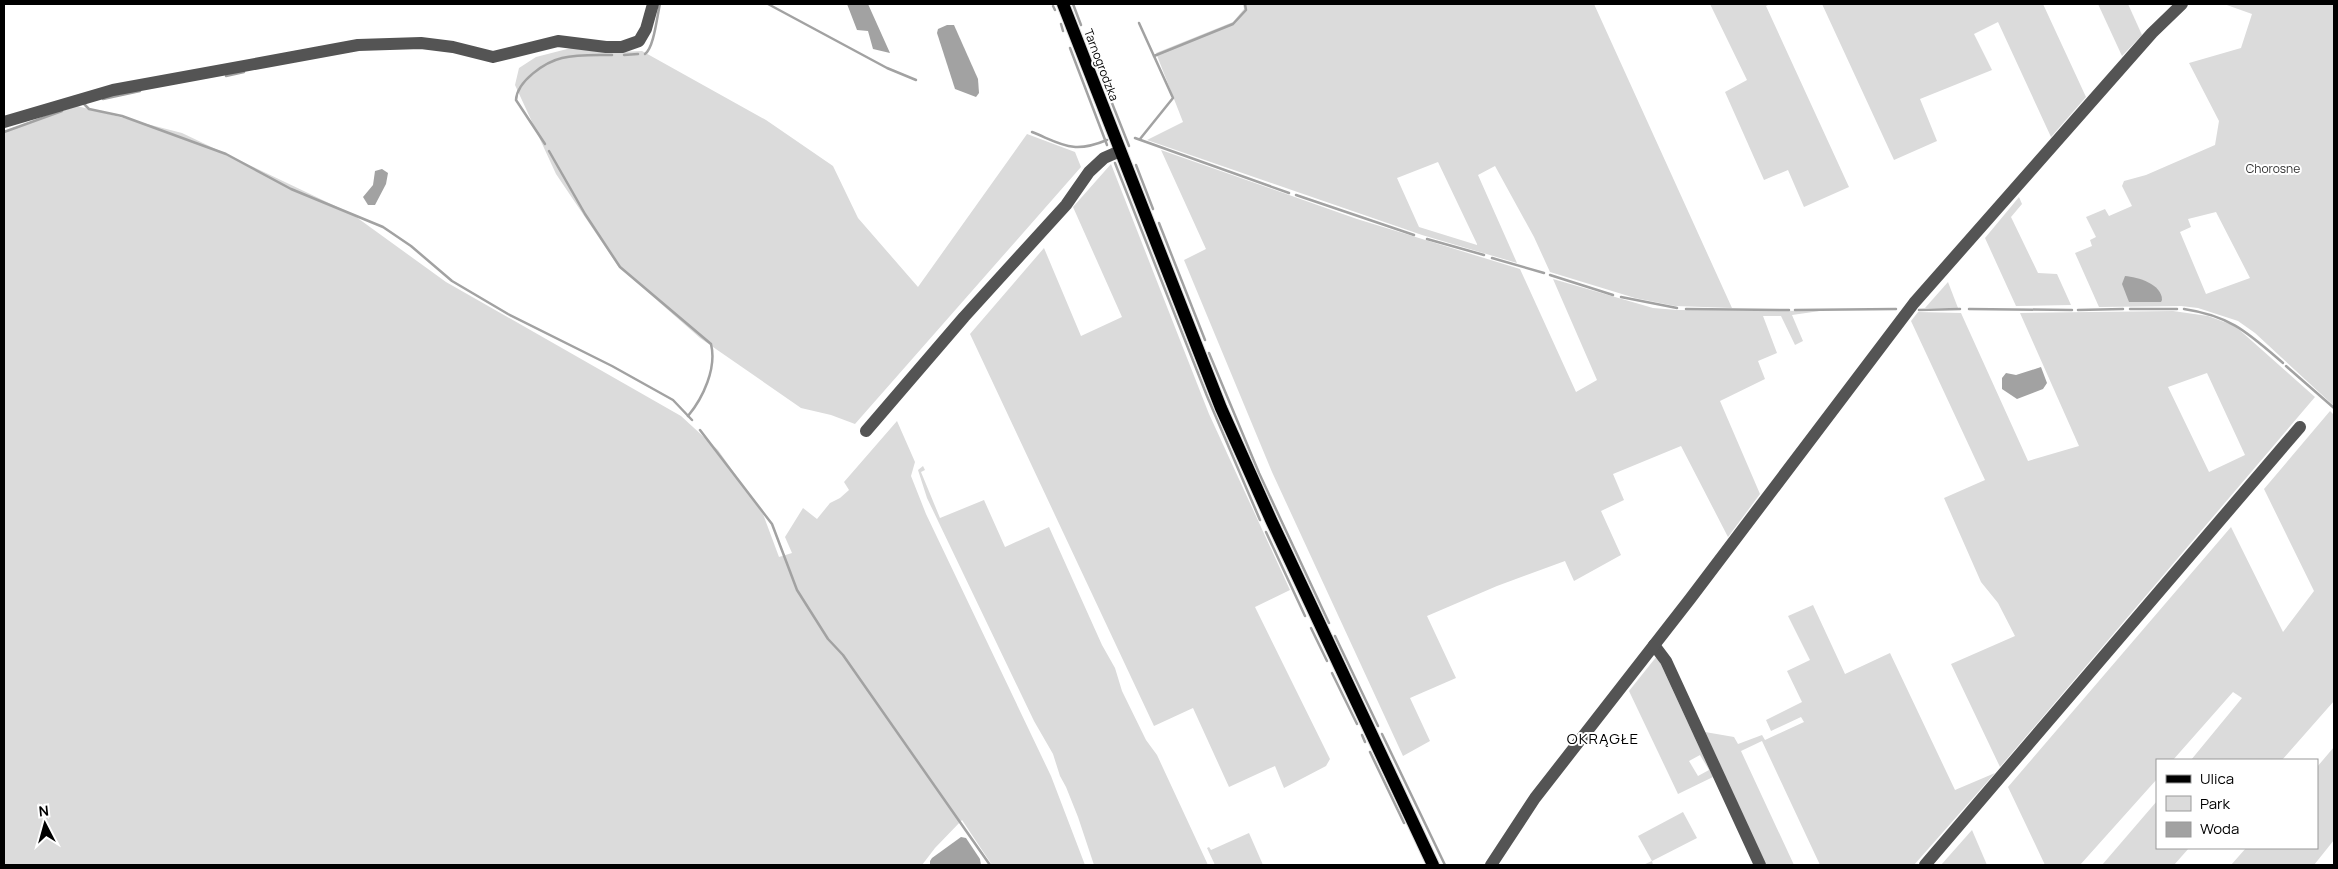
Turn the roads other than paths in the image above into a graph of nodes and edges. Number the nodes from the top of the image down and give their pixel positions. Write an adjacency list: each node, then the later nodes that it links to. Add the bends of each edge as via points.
1 (653, 4): 4 (street, via 646,29 638,40 622,47 606,48 558,40 493,56 421,43 368,44 113,90)
2 (1063, 4): 5 (main road, Tarnogrodzka)
3 (2182, 4): 8 (street, via 2152,33 1914,303)
4 (4, 122)
5 (1120, 151): 7 (street, via 1104,158 1089,172 1066,205); 9 (main road, Tarnogrodzka, via 1251,477)
6 (2300, 427): 12 (street)
7 (866, 431)
8 (1654, 645): 10 (street, via 1535,798); 11 (street, via 1666,661)
9 (1433, 865)
10 (1491, 865)
11 (1760, 865)
12 (1924, 865)

